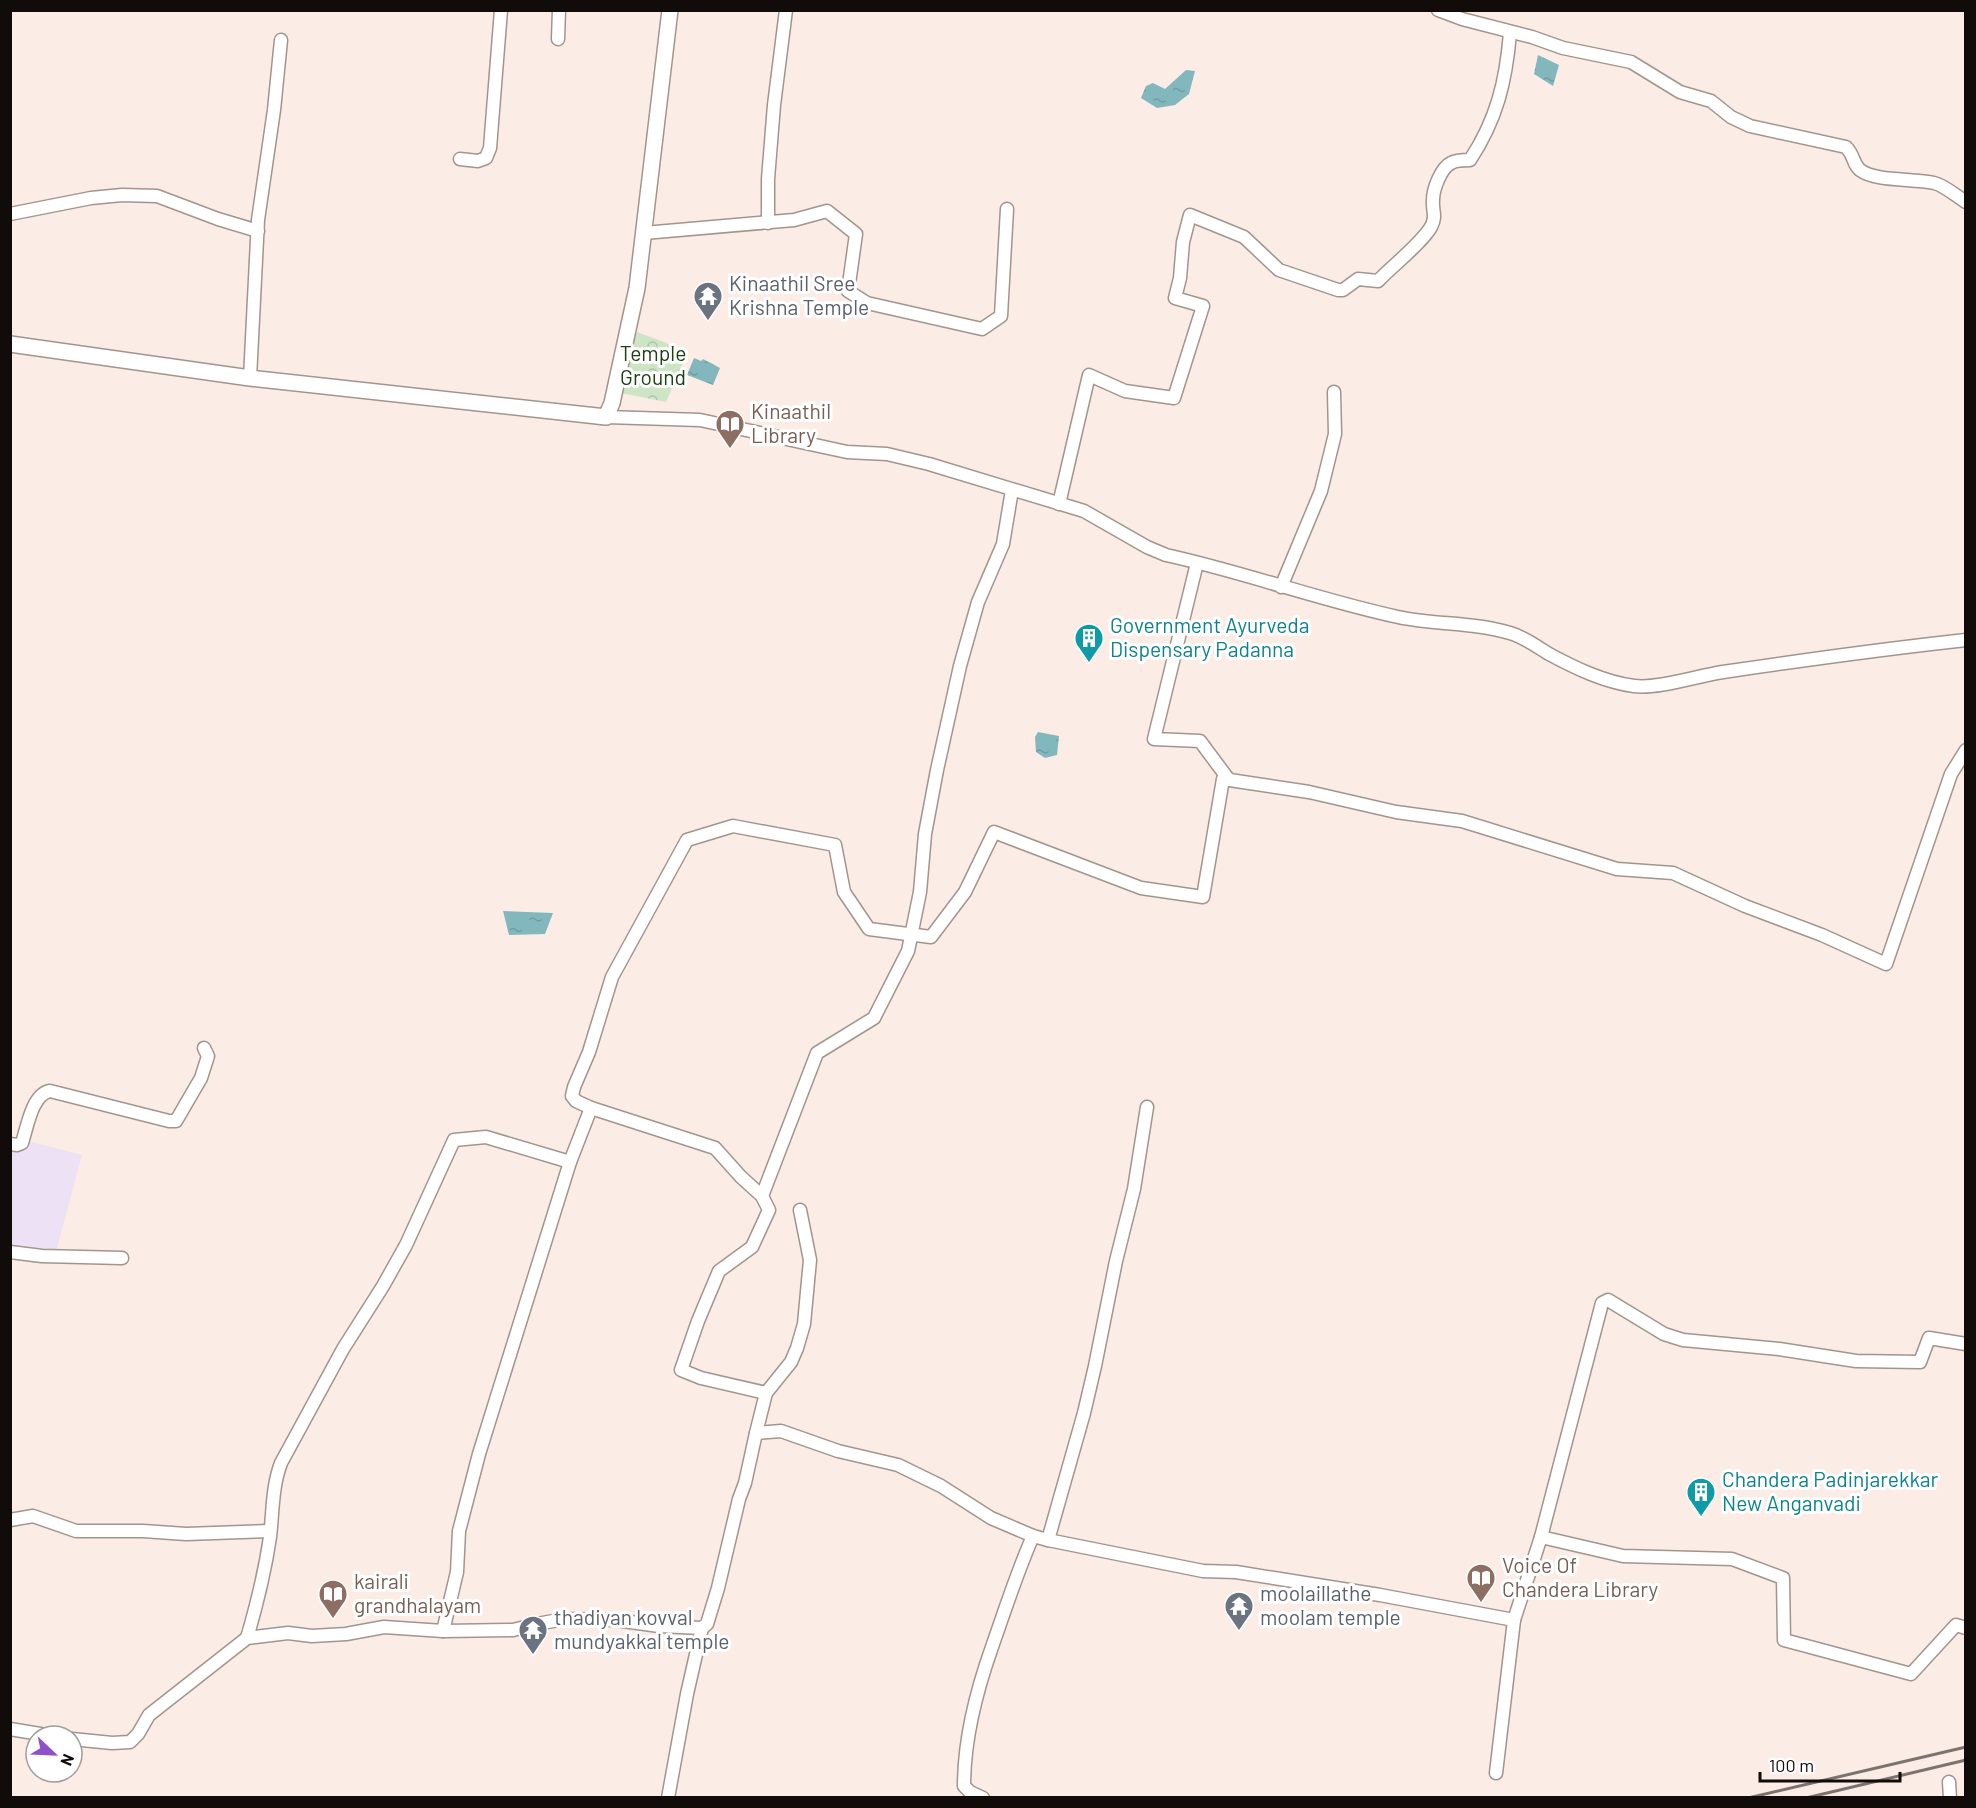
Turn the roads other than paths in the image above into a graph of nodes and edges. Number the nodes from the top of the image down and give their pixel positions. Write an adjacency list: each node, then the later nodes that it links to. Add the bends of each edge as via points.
1 (501, 10): 9 (street, via 490,148 486,158)
2 (559, 10): 7 (street)
3 (670, 10): 15 (main road)
4 (786, 10): 13 (street, via 774,105)
5 (1438, 10): 6 (street)
6 (1510, 33): 10 (street, via 1631,62 1680,92 1711,101 1750,126 1846,147 1862,171 1874,176 1936,183); 21 (street, via 1501,95 1484,139 1470,160 1451,163 1443,171 1432,200 1436,217 1430,228 1378,281 1358,279 1338,290 1279,270 1244,237 1190,215 1175,298 1203,306 1174,398 1125,391 1089,375)
7 (558, 39)
8 (281, 40): 14 (street)
9 (460, 159)
10 (1965, 202)
11 (1007, 209): 13 (street, via 1001,316 982,329 867,303 848,291 856,234 827,211)
12 (10, 214): 14 (street, via 91,198 157,196)
13 (768, 223): 15 (street)
14 (258, 231): 17 (street)
15 (644, 233): 19 (main road, via 637,288)
16 (10, 344): 17 (main road)
17 (250, 378): 19 (main road)
18 (1334, 392): 23 (street, via 1335,434 1322,491)
19 (606, 417): 20 (street, via 700,420 847,452 887,454)
20 (1012, 490): 21 (street); 27 (street, via 1003,544 978,602 960,666 925,834 920,892)
21 (1059, 504): 22 (street, via 1084,511 1147,547)
22 (1197, 563): 23 (street); 26 (street, via 1154,738 1200,741)
23 (1281, 587): 24 (street, via 1401,618 1508,632 1522,636 1569,665 1636,686)
24 (1965, 640)
25 (1965, 750): 26 (street, via 1951,774 1886,964 1673,873 1617,869 1462,821)
26 (1229, 780): 27 (street, via 1223,779 1203,897 1141,888 994,832 965,892 931,937)
27 (911, 934): 30 (street, via 869,929 844,892 835,845 733,826 687,840 612,977 572,1096); 33 (street, via 908,951 874,1018 817,1053)
28 (204, 1048): 31 (street, via 208,1056 201,1078 176,1121 45,1092 35,1103 22,1143)
29 (1147, 1107): 44 (street, via 1134,1189 1095,1366)
30 (591, 1108): 32 (street); 33 (street, via 715,1148)
31 (10, 1144)
32 (570, 1162): 41 (street, via 486,1137 454,1140 406,1245 281,1462 275,1478); 48 (street, via 479,1454 459,1531 457,1572)
33 (762, 1196): 38 (street, via 769,1210 765,1220 752,1246 719,1271 681,1370)
34 (800, 1210): 38 (street, via 810,1260 804,1324 791,1362)
35 (10, 1252): 36 (street)
36 (122, 1258)
37 (1965, 1344): 43 (street, via 1929,1338 1920,1362 1856,1361 1779,1348 1683,1340 1664,1334 1608,1300 1602,1303)
38 (766, 1393): 39 (street)
39 (756, 1433): 42 (street, via 781,1431 838,1451 898,1465 941,1486 991,1518); 46 (street, via 718,1588 707,1624)
40 (10, 1520): 41 (street, via 33,1516 76,1531)
41 (270, 1531): 49 (street, via 261,1592)
42 (1033, 1536): 44 (street); 54 (street, via 981,1676 969,1731 964,1786)
43 (1540, 1537): 45 (street); 47 (street, via 1623,1556 1732,1559 1783,1578 1784,1640 1911,1674 1956,1625)
44 (1048, 1539): 45 (street, via 1203,1571 1236,1572)
45 (1514, 1620): 51 (street)
46 (702, 1628): 48 (street, via 573,1619 513,1630); 53 (street)
47 (1965, 1628)
48 (443, 1631): 49 (street, via 384,1627 346,1634 288,1633)
49 (247, 1638): 50 (street, via 149,1715 130,1742)
50 (84, 1740)
51 (1496, 1773)
52 (1949, 1782): 55 (street)
53 (668, 1797)
54 (983, 1797)
55 (1950, 1797)

